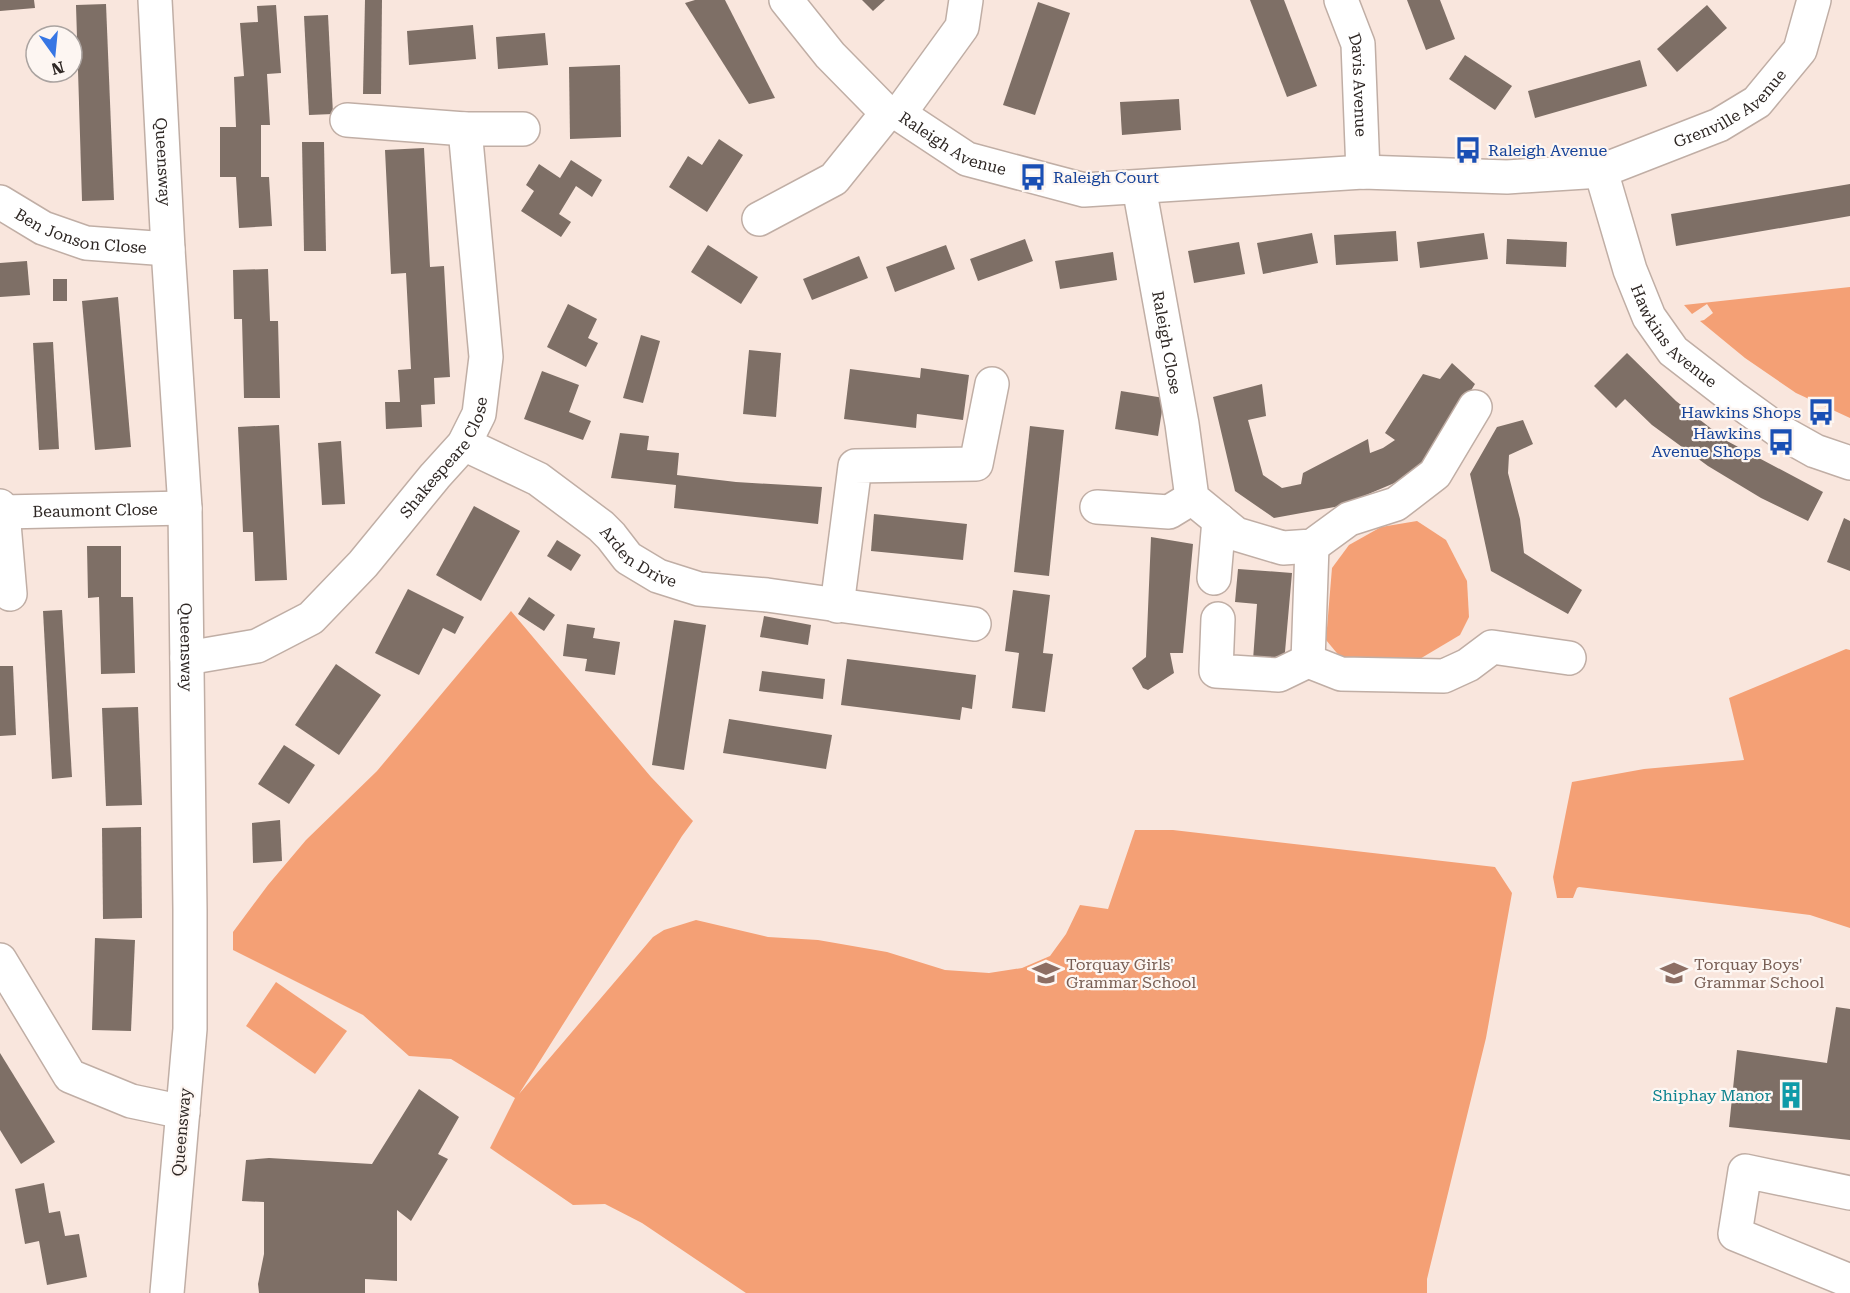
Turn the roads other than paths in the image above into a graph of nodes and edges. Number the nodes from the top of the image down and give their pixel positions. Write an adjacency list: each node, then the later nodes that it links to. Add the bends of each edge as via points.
1 (155, 0): 15 (street, Queensway)
2 (786, 0): 6 (street, Raleigh Avenue, via 830,55)
3 (966, 0): 6 (street, via 962,27)
4 (1341, 0): 11 (street, Davis Avenue, via 1358,44)
5 (1814, 0): 10 (street, Grenville Avenue, via 1800,50 1757,102 1719,125)
6 (893, 113): 12 (street, Raleigh Avenue, via 967,159 1084,190); 14 (street, via 834,179)
7 (347, 120): 8 (street)
8 (465, 129): 9 (street); 18 (street, Shakespeare Close, via 486,357 479,414)
9 (523, 129)
10 (1601, 171): 11 (street, Raleigh Avenue, via 1507,177); 19 (street, Hawkins Avenue, via 1634,280 1649,317 1673,351 1781,432 1815,451)
11 (1363, 172): 12 (street, Raleigh Avenue)
12 (1139, 187): 20 (street, Raleigh Close)
13 (0, 202): 15 (street, Ben Jonson Close, via 43,228 86,243)
14 (759, 219)
15 (168, 249): 22 (street, Queensway)
16 (992, 384): 28 (street, via 976,464 855,466)
17 (1475, 407): 25 (street, via 1435,474 1395,504 1349,519)
18 (464, 444): 28 (street, Arden Drive, via 538,478 601,526 627,558 658,576 699,589); 31 (street, Shakespeare Close, via 363,564 311,618 257,646)
19 (1850, 463)
20 (1192, 498): 21 (street, via 1169,512); 24 (street)
21 (1097, 507)
22 (185, 508): 23 (street, Beaumont Close); 31 (street, Queensway)
23 (2, 509): 27 (street, Beaumont Close)
24 (1219, 520): 25 (street, via 1236,534 1283,548); 26 (street)
25 (1312, 546): 33 (street)
26 (1214, 579)
27 (10, 594)
28 (837, 606): 30 (street, Arden Drive)
29 (1218, 619): 33 (street, via 1216,671 1279,675)
30 (974, 624)
31 (188, 658): 35 (street, Queensway, via 190,1029)
32 (1569, 658): 33 (street, via 1492,647 1444,676 1341,674)
33 (1308, 662)
34 (0, 960): 35 (street, via 70,1076 131,1101)
35 (183, 1112): 38 (street, Queensway)
36 (1850, 1193): 37 (street, via 1745,1171 1735,1234)
37 (1850, 1281)
38 (167, 1293)

